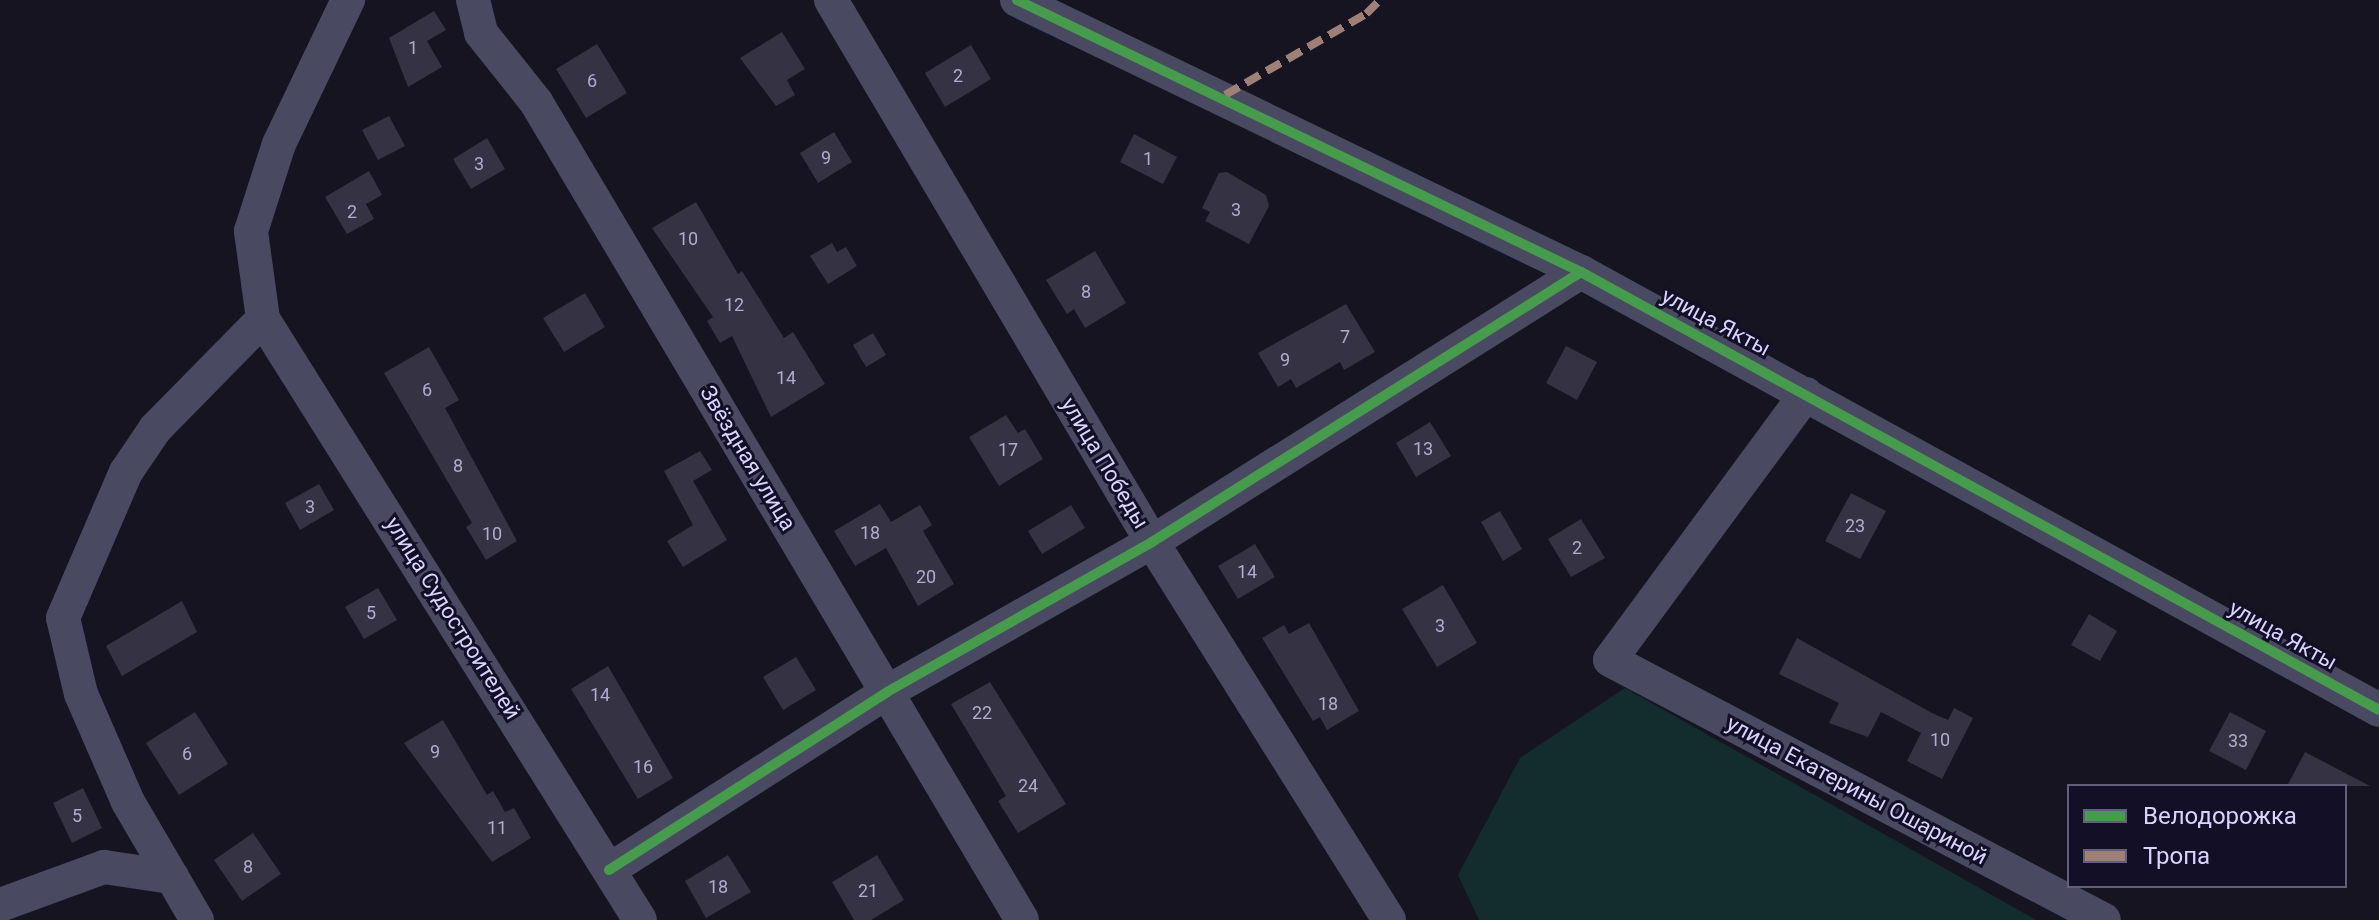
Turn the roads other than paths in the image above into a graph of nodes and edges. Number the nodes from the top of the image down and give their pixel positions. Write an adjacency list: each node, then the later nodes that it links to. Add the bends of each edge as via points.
1 (348, 0): 6 (street, via 279,144 251,231)
2 (473, 0): 9 (street, Звёздная улица, via 481,33 536,102)
3 (831, 0): 8 (street, улица Победы)
4 (1017, 0): 5 (street, улица Якты)
5 (1581, 272): 7 (street, улица Якты); 8 (street)
6 (263, 319): 11 (street, улица Судостроителей); 12 (street, via 155,429 126,472 63,618 81,694 128,802)
7 (1806, 394): 10 (street, улица Якты); 18 (street, улица Екатерины Ошариной, via 1610,660)
8 (1152, 542): 9 (street); 17 (street, улица Победы)
9 (887, 692): 11 (street); 16 (street, Звёздная улица)
10 (2379, 710)
11 (609, 870): 15 (street, улица Судостроителей)
12 (172, 877): 13 (street, via 104,867); 14 (street)
13 (0, 905)
14 (197, 920)
15 (640, 920)
16 (1022, 920)
17 (1389, 920)
18 (2104, 920)

